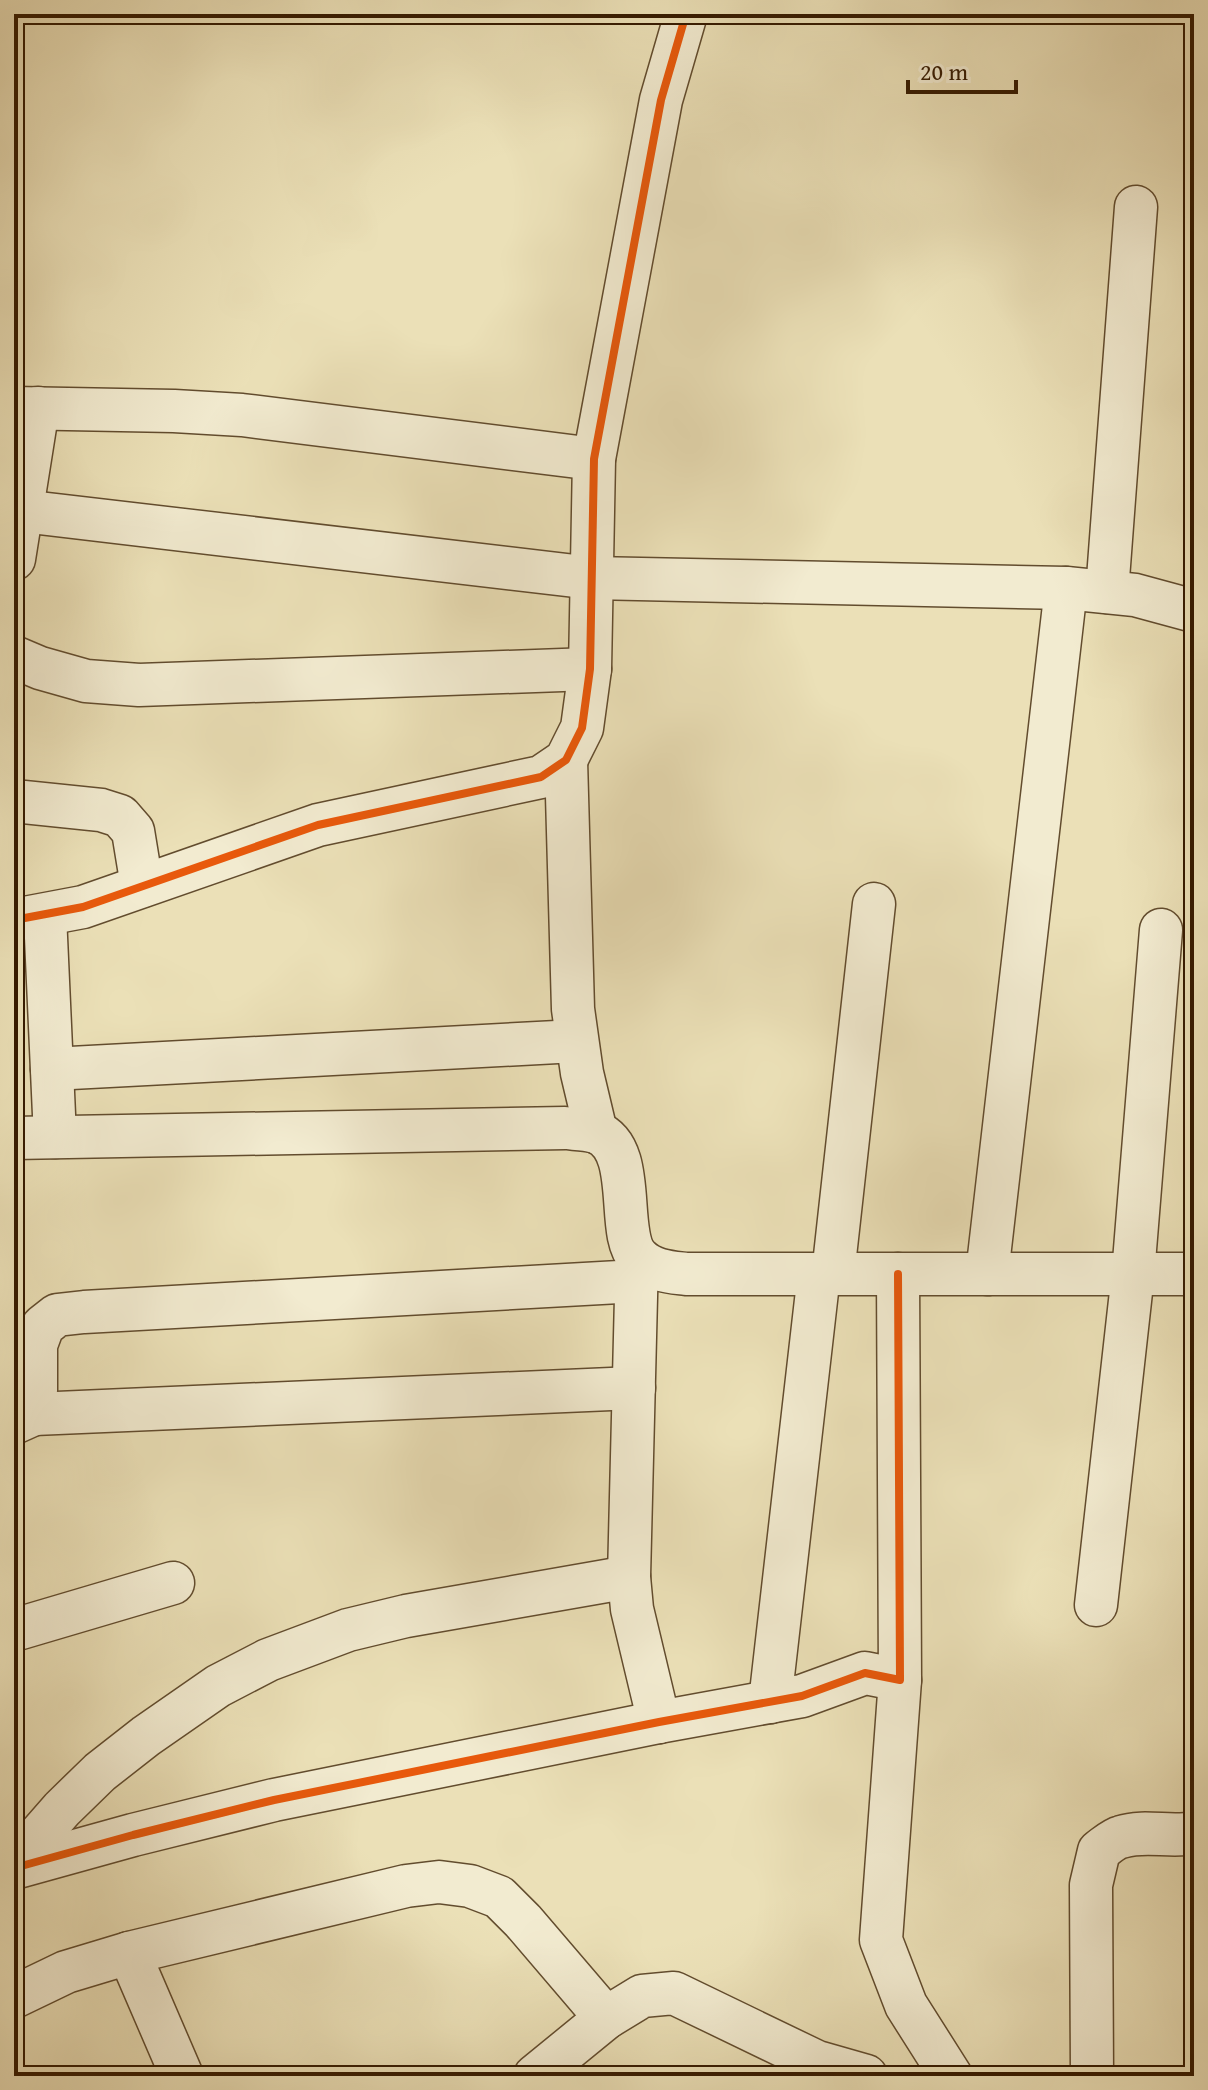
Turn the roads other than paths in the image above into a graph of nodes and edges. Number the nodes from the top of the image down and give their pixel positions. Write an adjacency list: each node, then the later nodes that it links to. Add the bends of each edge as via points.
1 (686, 14): 4 (street, via 661,100)
2 (1136, 207): 8 (street)
3 (26, 408): 4 (street, via 242,415); 5 (street)
4 (594, 459): 6 (street)
5 (17, 536): 6 (street)
6 (592, 578): 7 (street); 11 (street)
7 (1066, 588): 8 (street); 27 (street)
8 (1107, 592): 9 (street)
9 (1193, 606)
10 (14, 657): 11 (street, via 86,681 139,685)
11 (590, 669): 12 (street, via 582,728)
12 (566, 760): 14 (street, via 541,777 318,825); 19 (street)
13 (14, 801): 14 (street, via 120,816 133,831)
14 (142, 886): 16 (street, via 83,907)
15 (874, 904): 25 (street)
16 (29, 917): 18 (street)
17 (1161, 930): 28 (street)
18 (31, 1006): 20 (street)
19 (576, 1041): 20 (street); 21 (street)
20 (52, 1069): 22 (street)
21 (596, 1132): 22 (street, via 565,1128); 24 (street, via 612,1143 622,1168)
22 (55, 1137): 23 (street)
23 (14, 1138)
24 (637, 1269): 25 (street); 30 (street); 31 (street, via 57,1315 43,1326 36,1345)
25 (826, 1274): 26 (street); 37 (street)
26 (898, 1274): 27 (street); 36 (street)
27 (987, 1274): 28 (street)
28 (1133, 1274): 29 (street); 34 (street)
29 (1194, 1274)
30 (634, 1388): 31 (street); 32 (street)
31 (24, 1418)
32 (629, 1577): 38 (street); 40 (street, via 406,1616 348,1630 268,1660 218,1686 111,1763 62,1809)
33 (173, 1583): 35 (street)
34 (1096, 1605)
35 (14, 1630)
36 (900, 1680): 37 (street, via 865,1673); 48 (street, via 881,1940 906,2005)
37 (770, 1702): 38 (street)
38 (659, 1722): 40 (street, via 274,1800)
39 (1194, 1833): 49 (street, via 1119,1837 1099,1851 1091,1885)
40 (14, 1866)
41 (129, 1953): 42 (street, via 66,1972); 43 (street, via 406,1886 470,1886 499,1897); 45 (street)
42 (14, 1997)
43 (606, 2018): 44 (street, via 642,1996 674,1993); 46 (street)
44 (809, 2069): 47 (street)
45 (182, 2076)
46 (535, 2076)
47 (866, 2076)
48 (951, 2076)
49 (1092, 2076)

